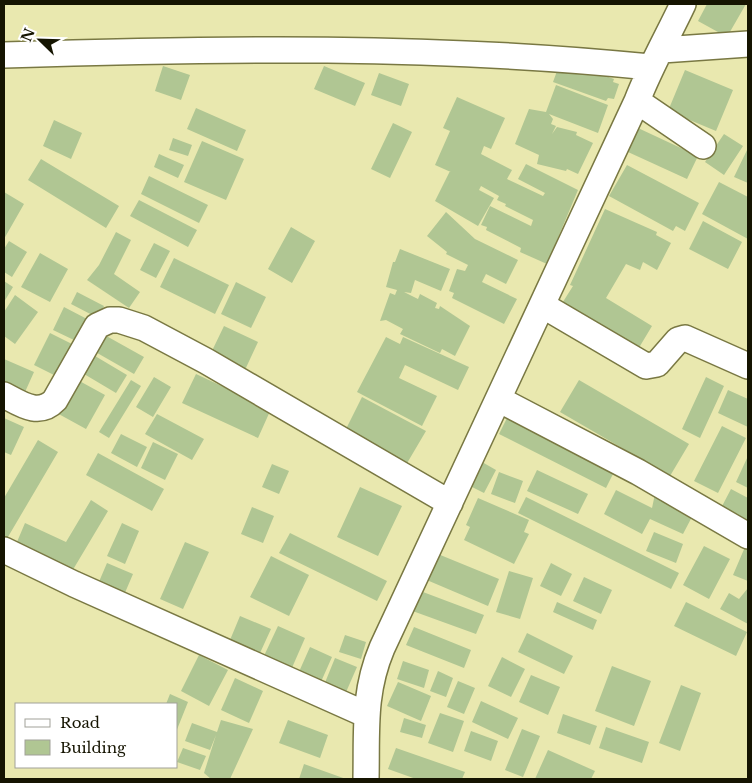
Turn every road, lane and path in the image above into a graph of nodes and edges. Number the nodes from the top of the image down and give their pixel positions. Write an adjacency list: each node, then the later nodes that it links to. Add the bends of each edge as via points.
1 (683, 4): 4 (street)
2 (748, 44): 4 (street)
3 (4, 55): 4 (street, via 172,49 405,50 559,58)
4 (656, 58): 5 (street)
5 (637, 101): 6 (street); 7 (street)
6 (703, 146)
7 (542, 305): 8 (street, via 646,366 656,364 678,340 685,338); 10 (street)
8 (748, 366)
9 (4, 395): 11 (street, via 35,409 49,406 97,326 119,320 144,328 206,361)
10 (498, 399): 11 (street); 12 (street, via 638,472)
11 (450, 502): 14 (street, via 373,670 367,695)
12 (748, 536)
13 (4, 550): 14 (street)
14 (367, 715): 15 (street)
15 (366, 779)

